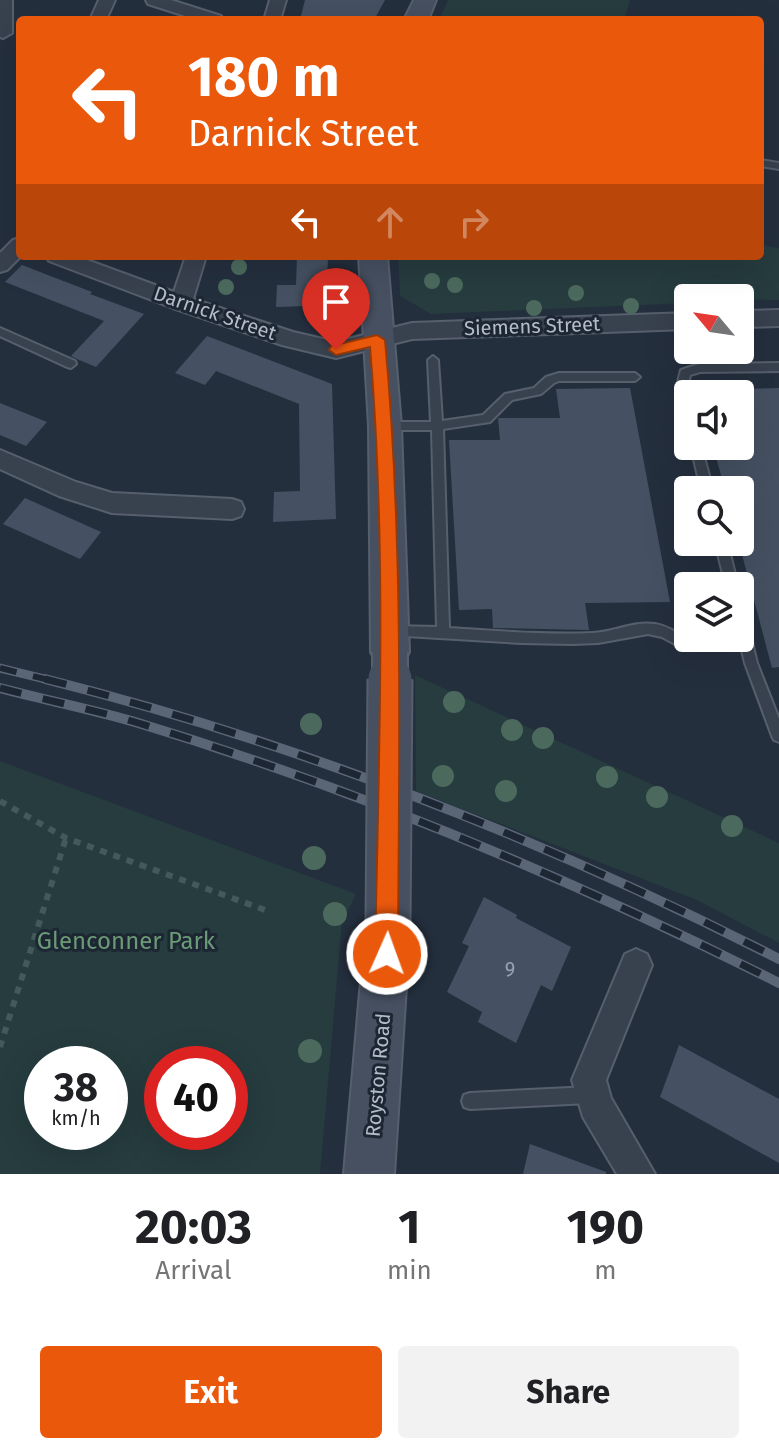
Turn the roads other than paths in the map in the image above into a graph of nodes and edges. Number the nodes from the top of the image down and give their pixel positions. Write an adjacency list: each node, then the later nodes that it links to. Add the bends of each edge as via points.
1 (4, 0): 4 (street)
2 (154, 0): 3 (street)
3 (203, 16)
4 (8, 33)
5 (15, 238): 9 (street)
6 (67, 260): 10 (street, Darnick Street)
7 (195, 260): 10 (street)
8 (373, 260): 15 (street, Royston Road)
9 (0, 265)
10 (181, 303): 15 (street, Darnick Street, via 336,350)
11 (779, 318): 12 (street)
12 (754, 319)
13 (674, 322): 15 (street, Siemens Street, via 412,331)
14 (0, 332): 17 (lane)
15 (377, 340): 21 (street, Royston Road)
16 (433, 360): 22 (lane)
17 (71, 364)
18 (779, 367): 20 (lane, via 699,368 685,373)
19 (635, 377): 22 (lane, via 559,377 537,391 509,397 486,419)
20 (684, 380)
21 (385, 426): 22 (lane); 27 (street, Royston Road)
22 (437, 426): 25 (lane)
23 (0, 459): 24 (street, via 112,503)
24 (232, 509)
25 (443, 632): 26 (lane, via 562,640 644,629); 27 (lane)
26 (674, 638)
27 (390, 642): 33 (street, Royston Road, bridge, via 388,924)
28 (748, 652): 29 (lane)
29 (779, 736)
30 (636, 965): 31 (street, via 591,1071)
31 (590, 1095): 32 (lane); 34 (street)
32 (470, 1101)
33 (369, 1174)
34 (637, 1174)

